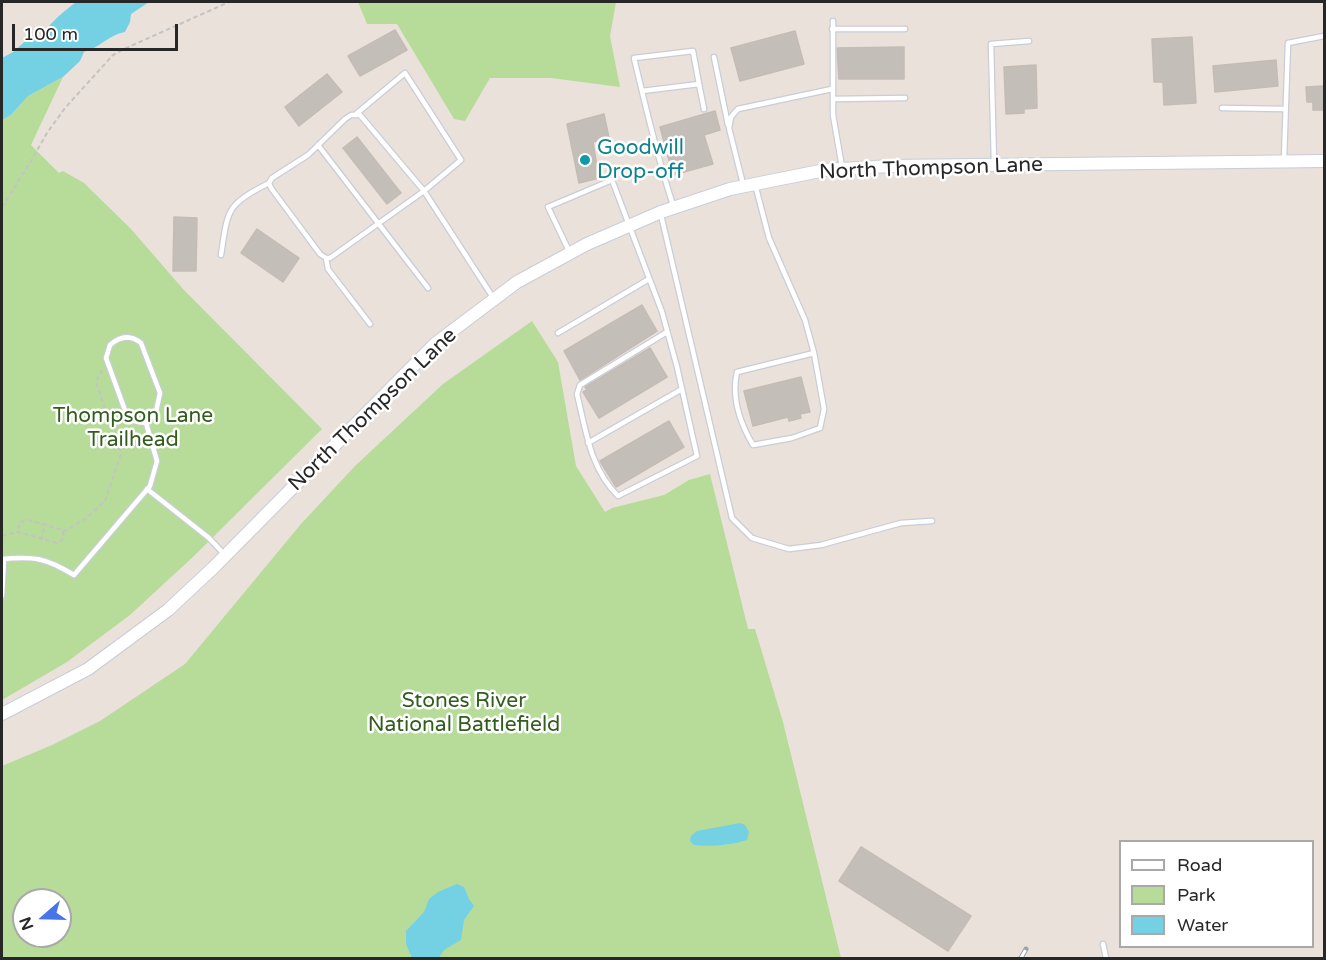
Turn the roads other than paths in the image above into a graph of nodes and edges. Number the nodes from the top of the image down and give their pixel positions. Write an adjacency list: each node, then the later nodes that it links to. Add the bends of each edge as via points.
1 (832, 21): 2 (lane)
2 (832, 29): 3 (lane); 8 (lane)
3 (905, 29)
4 (1324, 36): 14 (lane, via 1288,43)
5 (1029, 41): 20 (lane, via 991,44)
6 (714, 57): 16 (lane)
7 (699, 84): 9 (lane); 9 (lane, via 693,51 634,58); 13 (lane)
8 (832, 89): 11 (lane); 16 (lane, via 738,110 731,117)
9 (642, 91): 25 (lane)
10 (905, 98): 11 (lane)
11 (832, 99): 21 (lane)
12 (1222, 108): 14 (lane)
13 (704, 109)
14 (1286, 109): 19 (lane)
15 (356, 114): 17 (lane, via 345,118); 24 (lane, via 365,119); 24 (lane, via 405,73 461,160)
16 (729, 128): 23 (lane)
17 (318, 145): 22 (lane); 27 (lane)
18 (1324, 161): 19 (main road, North Thompson Lane)
19 (1284, 162): 20 (main road, North Thompson Lane)
20 (994, 165): 21 (main road, North Thompson Lane)
21 (842, 169): 23 (main road, North Thompson Lane)
22 (268, 183): 30 (lane, via 243,196 227,215); 31 (lane)
23 (749, 185): 25 (main road, North Thompson Lane); 38 (lane, via 796,295)
24 (424, 191): 27 (lane); 34 (lane)
25 (674, 208): 26 (main road, North Thompson Lane)
26 (661, 212): 28 (main road, North Thompson Lane); 43 (lane, via 732,518 752,538 789,549 821,545 901,523)
27 (378, 223): 31 (lane); 33 (lane)
28 (629, 226): 29 (main road, North Thompson Lane); 29 (lane, via 612,180 548,207); 32 (lane)
29 (570, 253): 34 (main road, North Thompson Lane)
30 (221, 255)
31 (326, 258): 35 (lane, via 328,268)
32 (649, 279): 36 (lane); 37 (lane)
33 (428, 288)
34 (494, 299): 44 (main road, North Thompson Lane, via 436,343)
35 (370, 324)
36 (667, 332): 39 (lane); 41 (lane, via 580,385 577,394)
37 (558, 333)
38 (814, 353): 38 (lane, via 824,409 820,428 753,445 743,427 733,388 736,372)
39 (682, 389): 41 (lane); 41 (lane, via 697,456 618,496 593,460)
40 (146, 423): 40 (lane, via 156,412 160,393 144,348 130,336 110,345 106,358 126,413 134,421); 42 (lane, via 157,461)
41 (588, 443)
42 (147, 489): 44 (lane); 45 (lane, via 74,575 54,563 32,557)
43 (932, 522)
44 (225, 556): 47 (main road, North Thompson Lane, via 168,610 88,669)
45 (3, 559): 46 (lane)
46 (2, 596)
47 (2, 714)
48 (1102, 944): 49 (lane)
49 (1106, 958)

